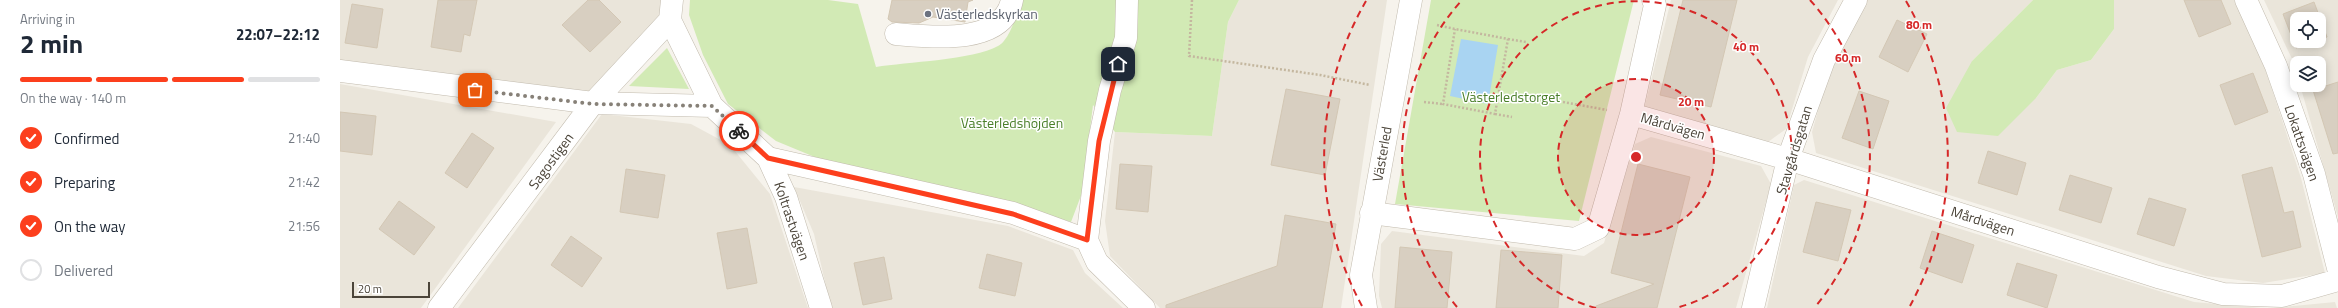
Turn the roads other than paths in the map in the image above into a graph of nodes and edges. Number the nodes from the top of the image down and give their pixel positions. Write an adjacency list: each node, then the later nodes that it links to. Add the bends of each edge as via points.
1 (1012, 0): 8 (street, via 999,24 976,33 933,38)
2 (1127, 0): 16 (street, via 1126,38 1110,90 1099,141)
3 (1411, 0): 15 (street, Västerled)
4 (1653, 0): 12 (street, via 1655,5)
5 (1856, 0): 14 (street, Stavgårdsgatan, via 1824,60)
6 (2246, 0): 17 (street, Lokattsvägen, via 2276,66 2314,174)
7 (671, 10): 10 (street, Sagostigen); 11 (street, Koltrastvägen)
8 (896, 34)
9 (340, 71): 10 (street)
10 (593, 104): 11 (street); 19 (street, Sagostigen)
11 (712, 106): 13 (street, Koltrastvägen)
12 (1631, 114): 14 (street, Mårdvägen); 15 (street, via 1598,228 1574,239)
13 (768, 158): 16 (street, via 1013,214); 20 (street, Koltrastvägen, via 786,196)
14 (1788, 159): 18 (street, Mårdvägen, via 2158,277 2223,294 2282,296); 23 (street, Stavgårdsgatan)
15 (1371, 212): 22 (street, Västerled, via 1361,276)
16 (1087, 240): 21 (street, via 1097,262)
17 (2338, 268)
18 (2338, 280)
19 (439, 308)
20 (821, 308)
21 (1144, 308)
22 (1366, 308)
23 (1753, 308)

